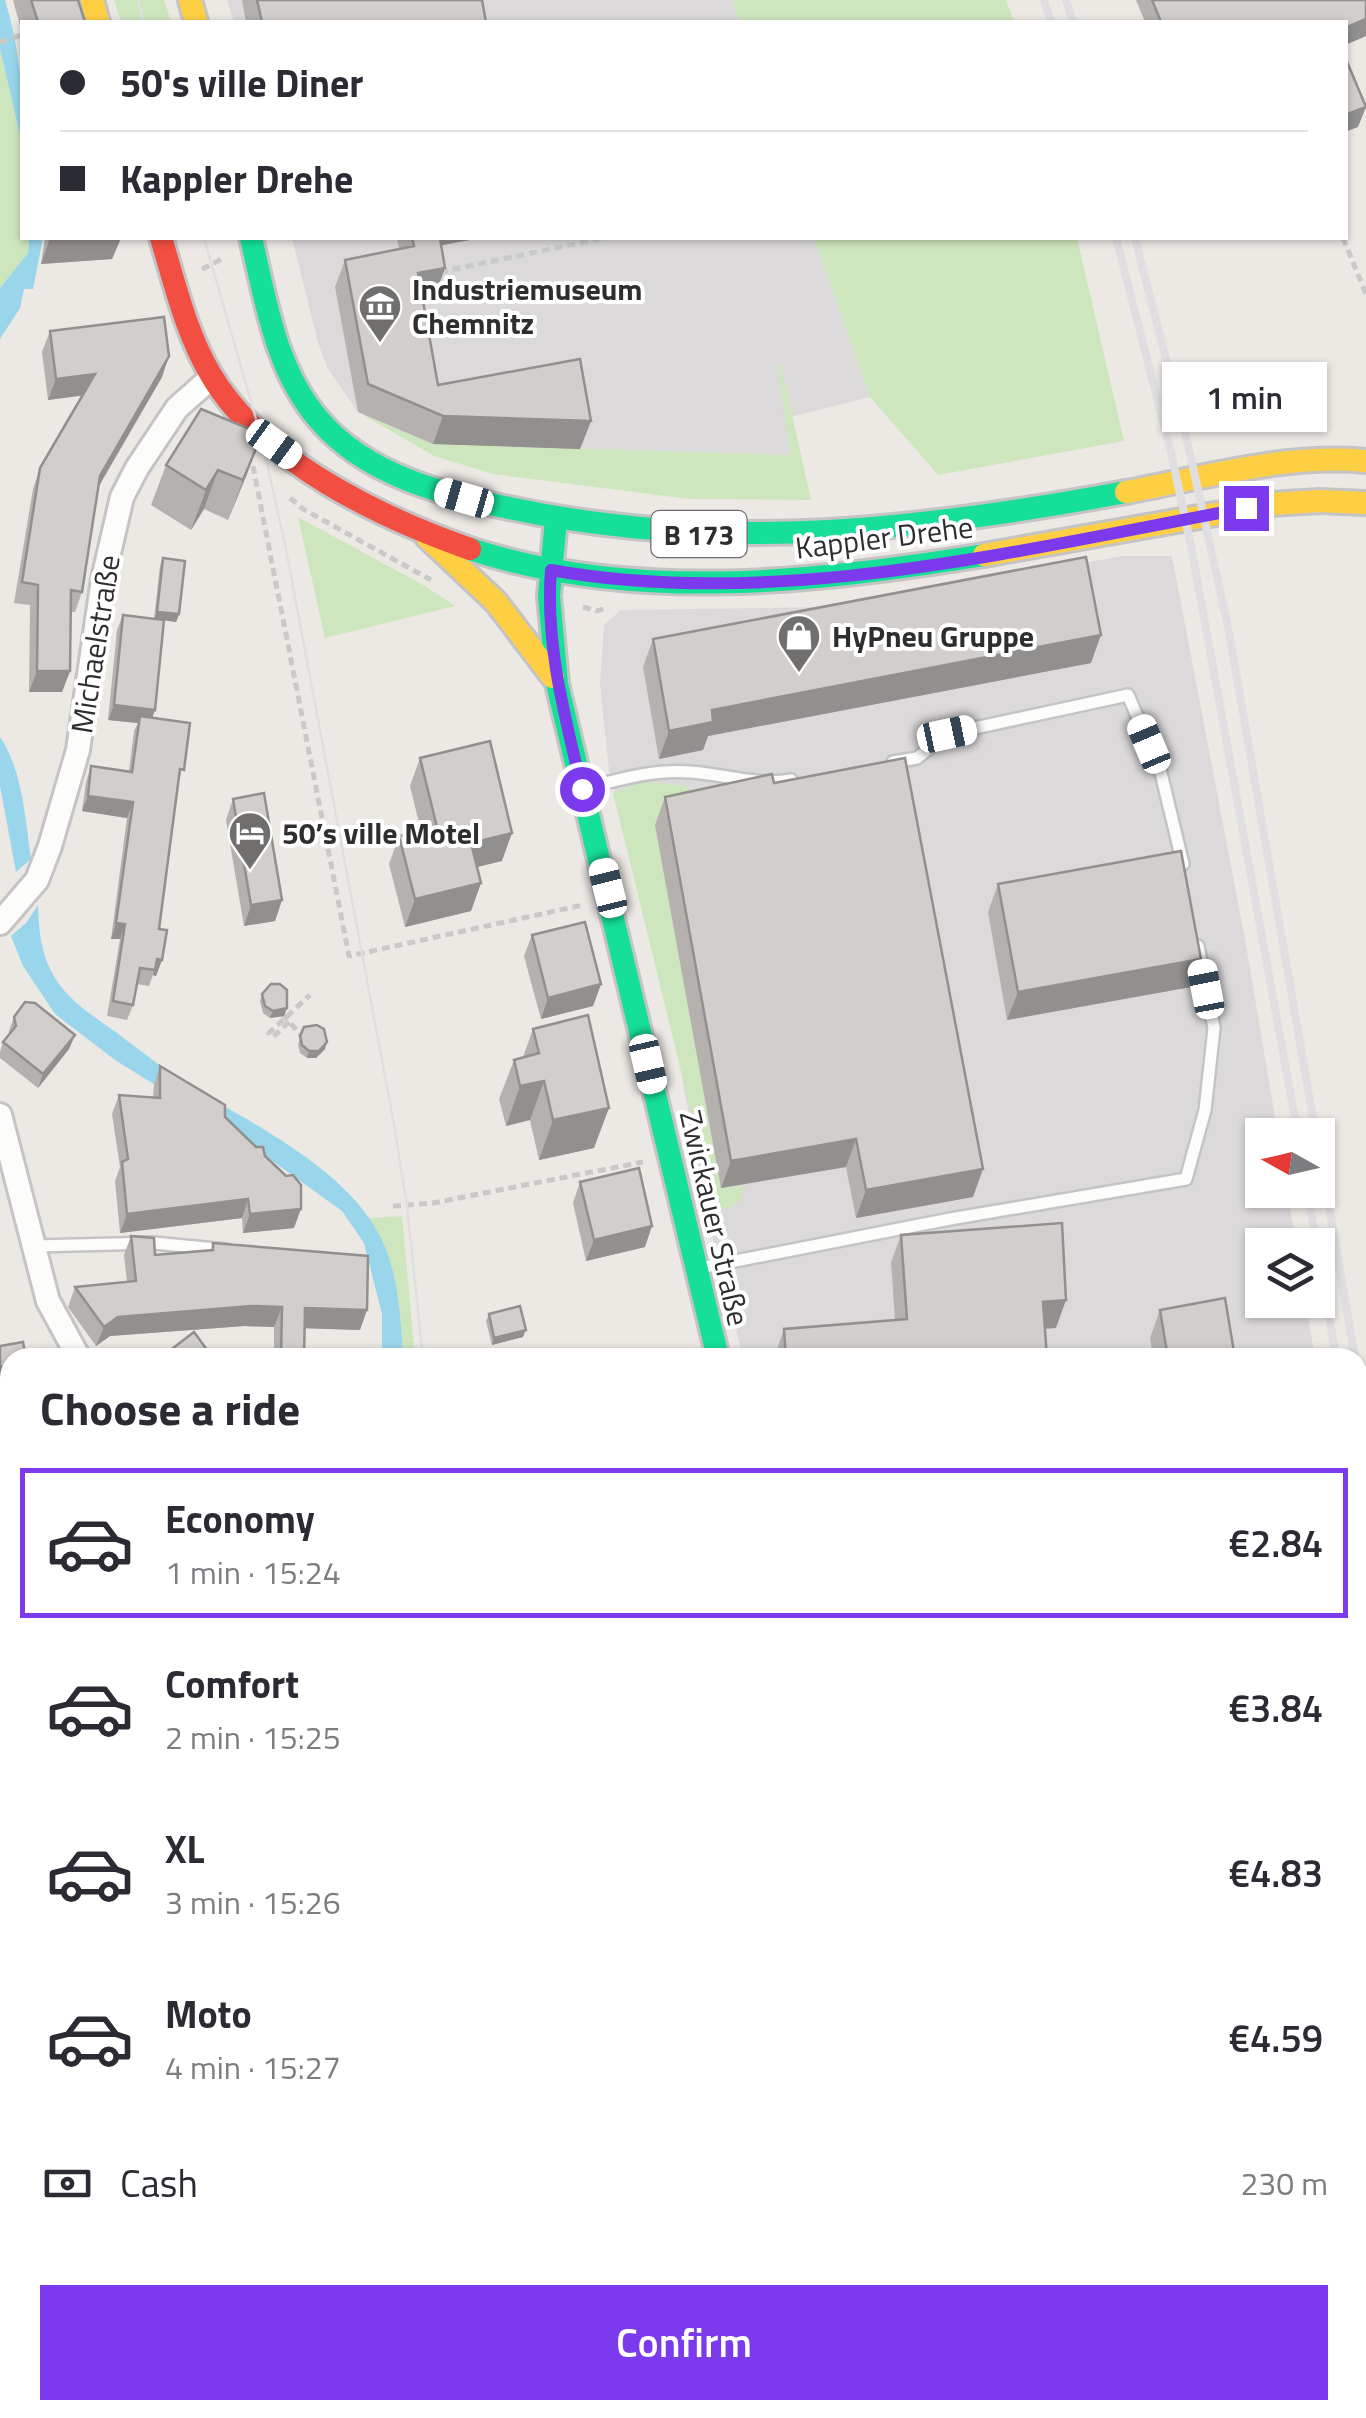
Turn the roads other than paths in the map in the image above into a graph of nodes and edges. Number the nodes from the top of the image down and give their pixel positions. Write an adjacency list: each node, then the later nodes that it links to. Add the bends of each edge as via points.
1 (163, 240): 3 (main road, Zwickauer Straße / B 173)
2 (252, 240): 6 (main road, B 173, via 282,358 322,424 395,476)
3 (212, 378): 7 (main road, Zwickauer Straße / B 173, via 260,433 345,494); 14 (street, Michaelstraße, via 177,408 122,497 78,750 37,880)
4 (1366, 461): 6 (main road, Kappler Drehe / B 173, via 1303,460 840,541)
5 (1366, 503): 8 (main road, Kappler Drehe / B 173, via 1300,501 968,558 828,572 674,582)
6 (556, 519): 8 (main road, Zwickauer Straße)
7 (413, 526): 8 (main road, Kappler Drehe / B 173); 9 (main road, Zwickauer Straße, via 514,621)
8 (551, 570): 9 (main road, Zwickauer Straße)
9 (557, 684): 12 (main road, Zwickauer Straße)
10 (882, 764): 13 (lane, via 917,758 947,734 1128,695 1160,769)
11 (810, 777): 12 (lane, via 775,783 688,771 632,775)
12 (582, 789): 19 (main road, Zwickauer Straße)
13 (1184, 874)
14 (0, 922)
15 (1196, 931): 19 (lane, via 1214,1028 1205,1110 1186,1179)
16 (0, 1115): 17 (street)
17 (35, 1246): 18 (lane, via 154,1243); 20 (street, via 48,1300)
18 (244, 1251)
19 (696, 1268): 21 (main road, Zwickauer Straße)
20 (74, 1348)
21 (716, 1348)

